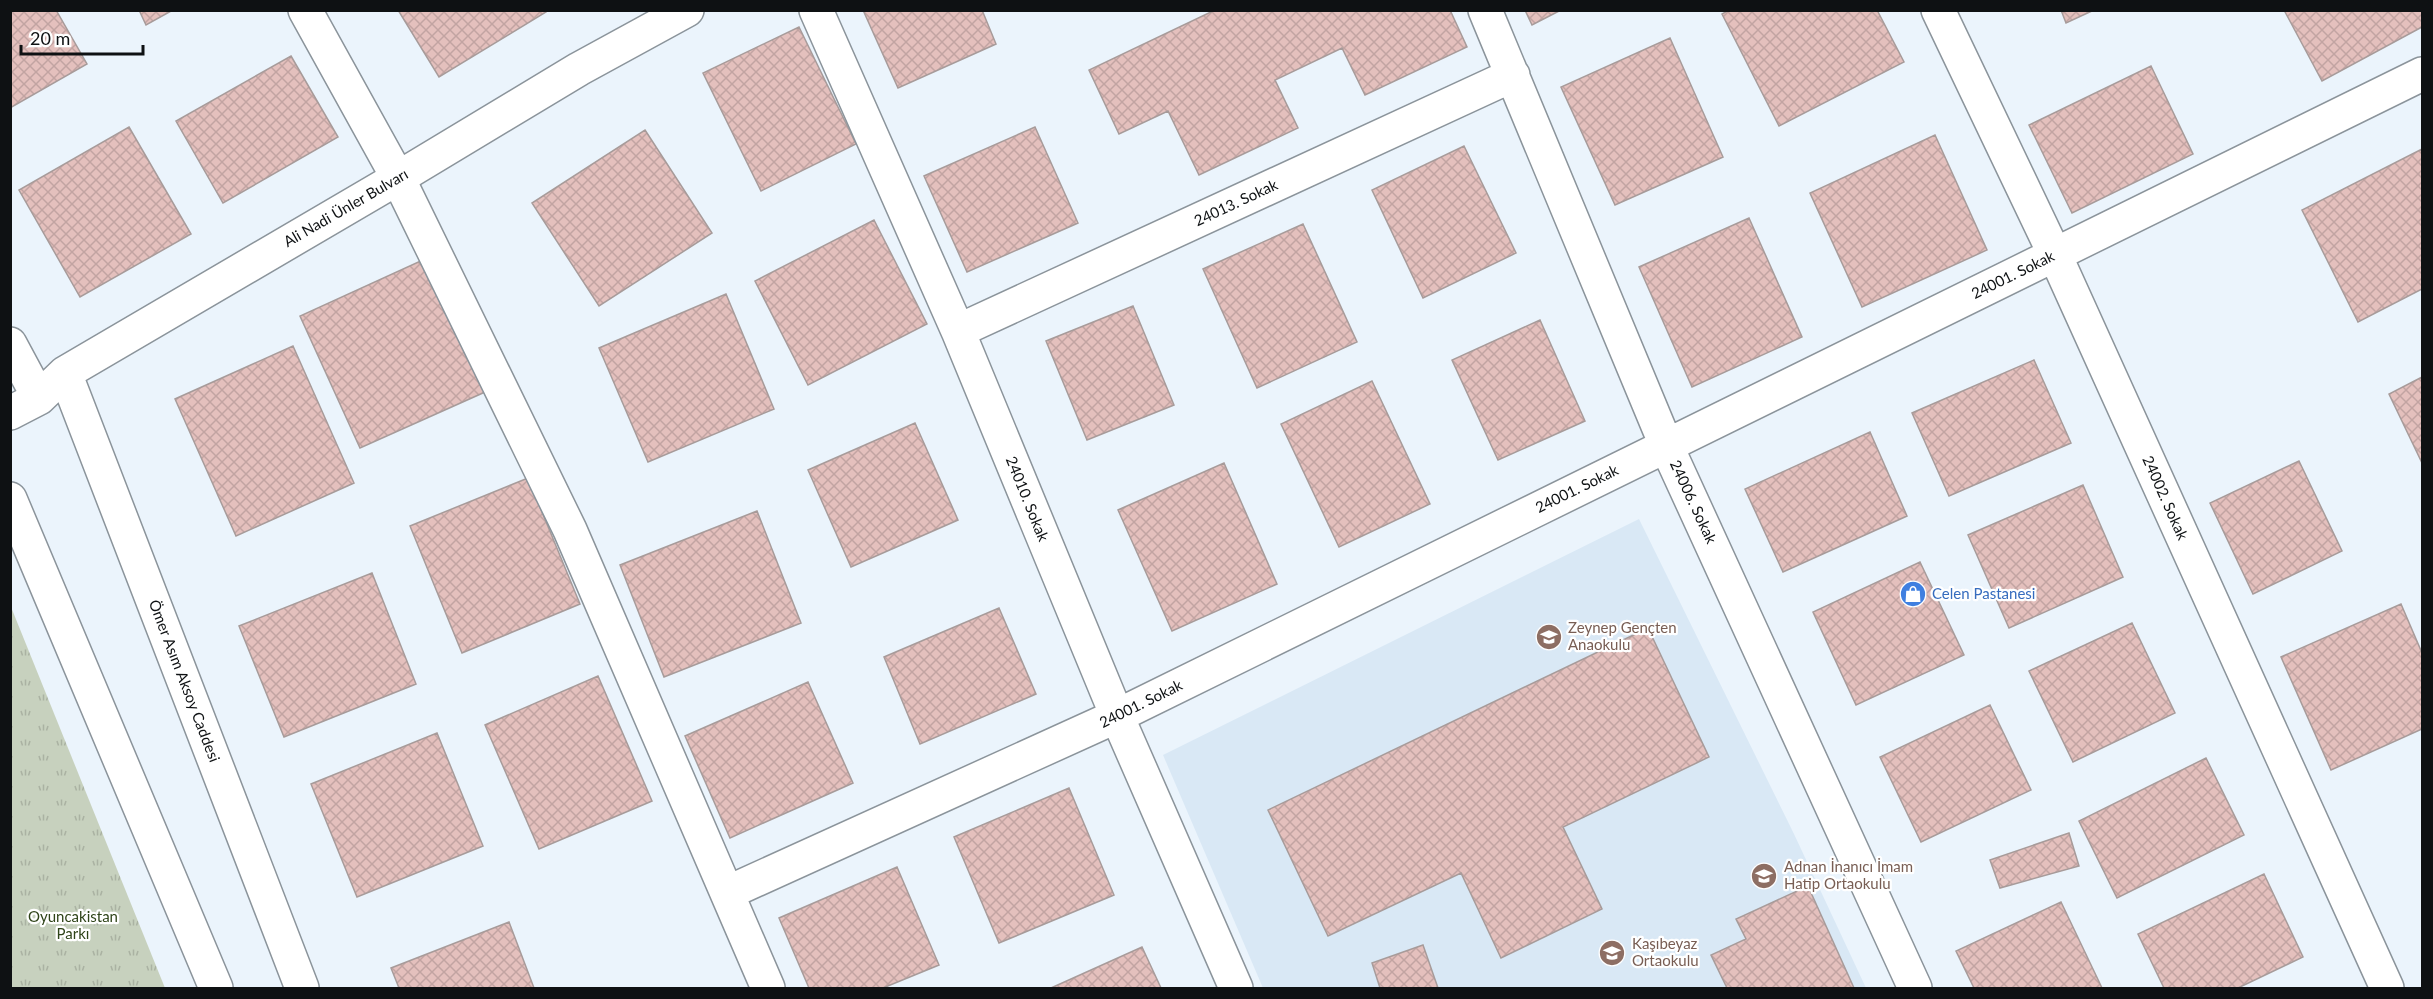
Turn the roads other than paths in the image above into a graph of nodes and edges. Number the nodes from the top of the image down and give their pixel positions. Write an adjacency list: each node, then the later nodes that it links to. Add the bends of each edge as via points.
1 (305, 10): 8 (street)
2 (687, 10): 8 (street, Ali Nadi Ünler Bulvarı, via 579,69)
3 (816, 10): 10 (street, 24010. Sokak)
4 (1485, 10): 7 (street, 24006. Sokak)
5 (1938, 10): 9 (street, 24002. Sokak)
6 (2422, 74): 9 (street, 24001. Sokak)
7 (1513, 75): 10 (street, 24013. Sokak); 15 (street, 24006. Sokak)
8 (398, 178): 12 (street, Ali Nadi Ünler Bulvarı); 18 (street, via 570,530)
9 (2055, 255): 15 (street, 24001. Sokak); 24 (street, 24002. Sokak)
10 (958, 331): 17 (street, 24010. Sokak)
11 (10, 344): 13 (street)
12 (65, 373): 13 (street, Ali Nadi Ünler Bulvarı); 20 (street, Ömer Asım Aksoy Caddesi)
13 (39, 398): 14 (street, Ali Nadi Ünler Bulvarı)
14 (10, 413)
15 (1666, 445): 17 (street, 24001. Sokak); 23 (street, 24006. Sokak)
16 (10, 499): 19 (street)
17 (1117, 716): 18 (street, 24001. Sokak); 22 (street, 24010. Sokak)
18 (727, 893): 21 (street)
19 (216, 988)
20 (302, 988)
21 (768, 988)
22 (1236, 988)
23 (1915, 988)
24 (2387, 988)

